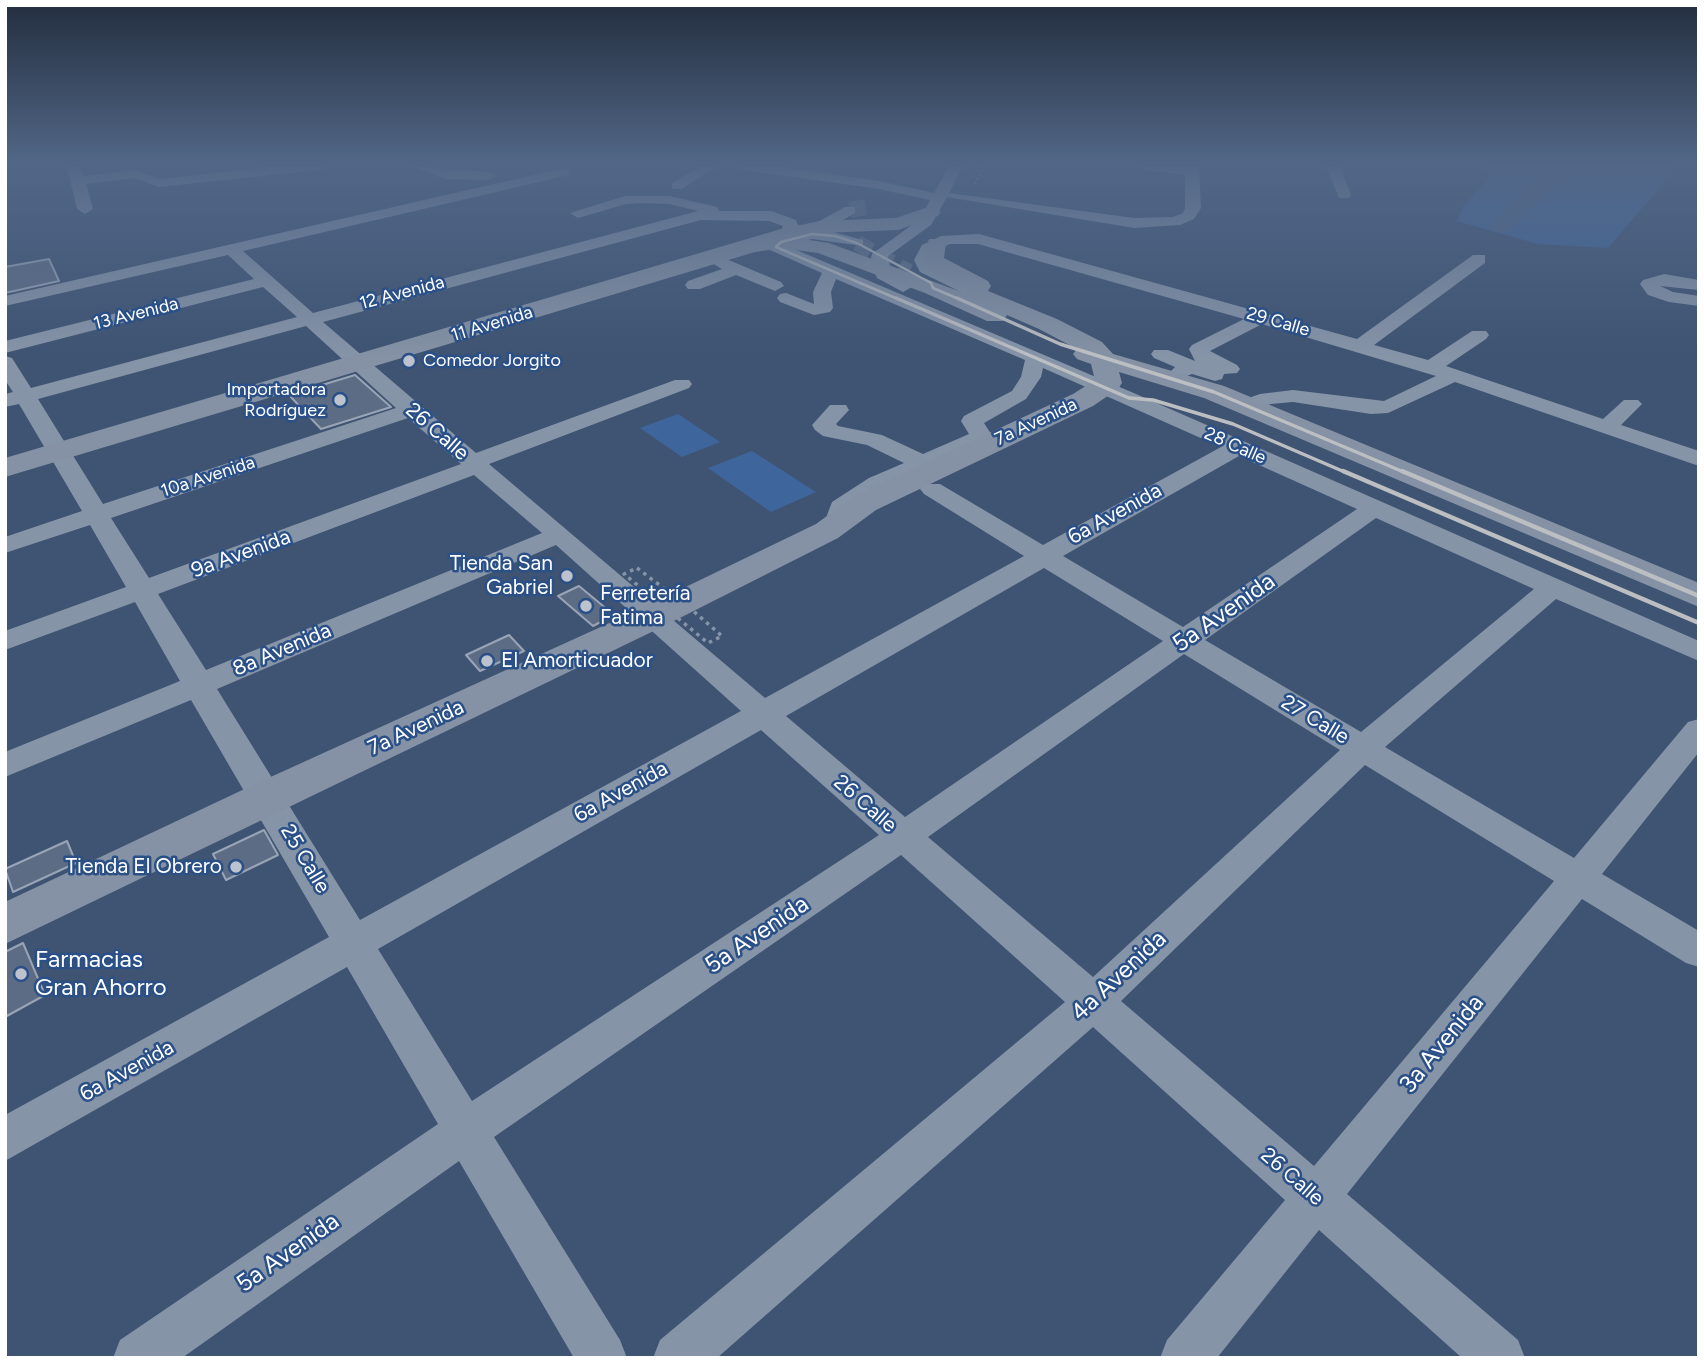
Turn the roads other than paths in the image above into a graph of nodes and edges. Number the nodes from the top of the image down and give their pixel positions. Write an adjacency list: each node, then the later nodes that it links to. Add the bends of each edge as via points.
1 (316, 230): 14 (street)
2 (651, 230): 27 (street, 12 Avenida)
3 (790, 230): 11 (street, 12 Avenida)
4 (811, 230): 11 (main road)
5 (914, 230): 48 (street, 28 Calle, via 880,254 879,267 891,282 1078,366)
6 (926, 230): 22 (main road, via 903,261 909,272)
7 (933, 230): 23 (street, via 923,265)
8 (936, 230): 38 (main road, via 933,259 946,272)
9 (949, 230): 12 (street, 29 Calle, via 956,238)
10 (960, 230): 12 (street)
11 (785, 237): 13 (street, via 812,234); 15 (main road, 11 Avenida); 18 (street, via 776,247 779,250); 22 (main road)
12 (979, 239): 26 (street, 29 Calle)
13 (857, 243)
14 (232, 249): 19 (street, 26 Calle); 24 (street)
15 (712, 258): 17 (street); 36 (main road, 11 Avenida)
16 (1479, 259): 31 (street)
17 (737, 270): 18 (street, via 814,310 824,308 822,292); 20 (street)
18 (834, 272): 34 (street)
19 (267, 281): 27 (street, 26 Calle); 32 (street, 13 Avenida)
20 (694, 285)
21 (1699, 285): 25 (street, via 1664,279 1649,284 1669,297)
22 (933, 288): 40 (main road, via 1076,351)
23 (975, 294): 57 (main road, 7a Avenida, via 1093,347 1103,358 1109,383 1083,400 865,503)
24 (5, 301)
25 (1699, 302)
26 (1261, 317): 29 (street, 29 Calle); 40 (street, via 1199,349)
27 (309, 319): 36 (street, 26 Calle); 42 (street, 12 Avenida)
28 (1338, 321): 29 (street)
29 (1322, 335): 31 (street, 29 Calle)
30 (1479, 335): 37 (street)
31 (1360, 346): 37 (street, 29 Calle)
32 (5, 347)
33 (1161, 354): 38 (street)
34 (1034, 358): 43 (street); 54 (street, via 1031,377 1019,395 972,421 982,437)
35 (5, 362): 42 (street, 25 Calle)
36 (359, 363): 46 (street, 26 Calle); 51 (main road, 11 Avenida)
37 (1430, 367): 39 (street, 29 Calle)
38 (1184, 369): 40 (main road)
39 (1454, 375): 48 (street, 6a Avenida, via 1388,407 1293,396 1267,398); 49 (street, 29 Calle)
40 (1220, 379): 48 (main road)
41 (682, 384): 52 (street, 9a Avenida)
42 (27, 395): 44 (street, 12 Avenida); 51 (street, 25 Calle)
43 (1129, 398): 48 (main road, 7a Avenida, via 1153,400); 54 (main road, 7a Avenida)
44 (5, 401)
45 (1631, 404): 49 (street)
46 (411, 410): 52 (street, 26 Calle); 56 (street, 10a Avenida)
47 (838, 410): 54 (street, 27 Calle, via 823,425 874,440)
48 (1240, 426): 55 (street, 28 Calle); 60 (street, 6a Avenida); 63 (main road); 65 (main road)
49 (1606, 428): 50 (street, 29 Calle)
50 (1694, 451)
51 (58, 453): 53 (main road, 11 Avenida); 56 (street, 25 Calle)
52 (475, 465): 58 (street, 26 Calle); 62 (street, 9a Avenida)
53 (5, 468)
54 (928, 476): 57 (main road, 7a Avenida, via 877,516); 60 (street, 27 Calle)
55 (1374, 508): 61 (street, 28 Calle); 67 (street, 5a Avenida)
56 (96, 514): 59 (street, 10a Avenida); 62 (street, 25 Calle)
57 (833, 527): 64 (main road, 7a Avenida)
58 (559, 535): 64 (street, 26 Calle); 69 (street, 8a Avenida)
59 (5, 545)
60 (1040, 555): 67 (street, 27 Calle); 70 (street, 6a Avenida)
61 (1553, 587): 68 (street, 28 Calle); 72 (street, 4a Avenida)
62 (142, 590): 66 (street, 9a Avenida); 69 (street, 25 Calle)
63 (1699, 596)
64 (651, 618): 70 (street, 26 Calle); 74 (main road, 7a Avenida)
65 (1699, 623)
66 (5, 641)
67 (1184, 642): 72 (street, 27 Calle); 75 (street, 5a Avenida)
68 (1699, 652)
69 (200, 684): 73 (street, 8a Avenida); 74 (street, 25 Calle)
70 (760, 713): 75 (street, 26 Calle); 78 (street, 6a Avenida)
71 (1699, 730): 76 (street, 3a Avenida)
72 (1363, 749): 76 (street, 27 Calle); 80 (street, 4a Avenida)
73 (5, 765)
74 (268, 796): 77 (main road, 7a Avenida); 78 (street, 25 Calle)
75 (902, 837): 80 (street, 26 Calle); 81 (street, 5a Avenida)
76 (1578, 878): 79 (street, 27 Calle); 83 (street, 3a Avenida)
77 (5, 924)
78 (355, 942): 81 (street, 25 Calle); 82 (street, 6a Avenida)
79 (1699, 951)
80 (1092, 1003): 83 (street, 26 Calle); 86 (street, 4a Avenida)
81 (467, 1130): 84 (street, 5a Avenida); 85 (street, 25 Calle)
82 (5, 1139)
83 (1316, 1198): 87 (street, 3a Avenida); 88 (street, 26 Calle)
84 (138, 1358)
85 (602, 1358)
86 (678, 1358)
87 (1185, 1358)
88 (1500, 1358)

